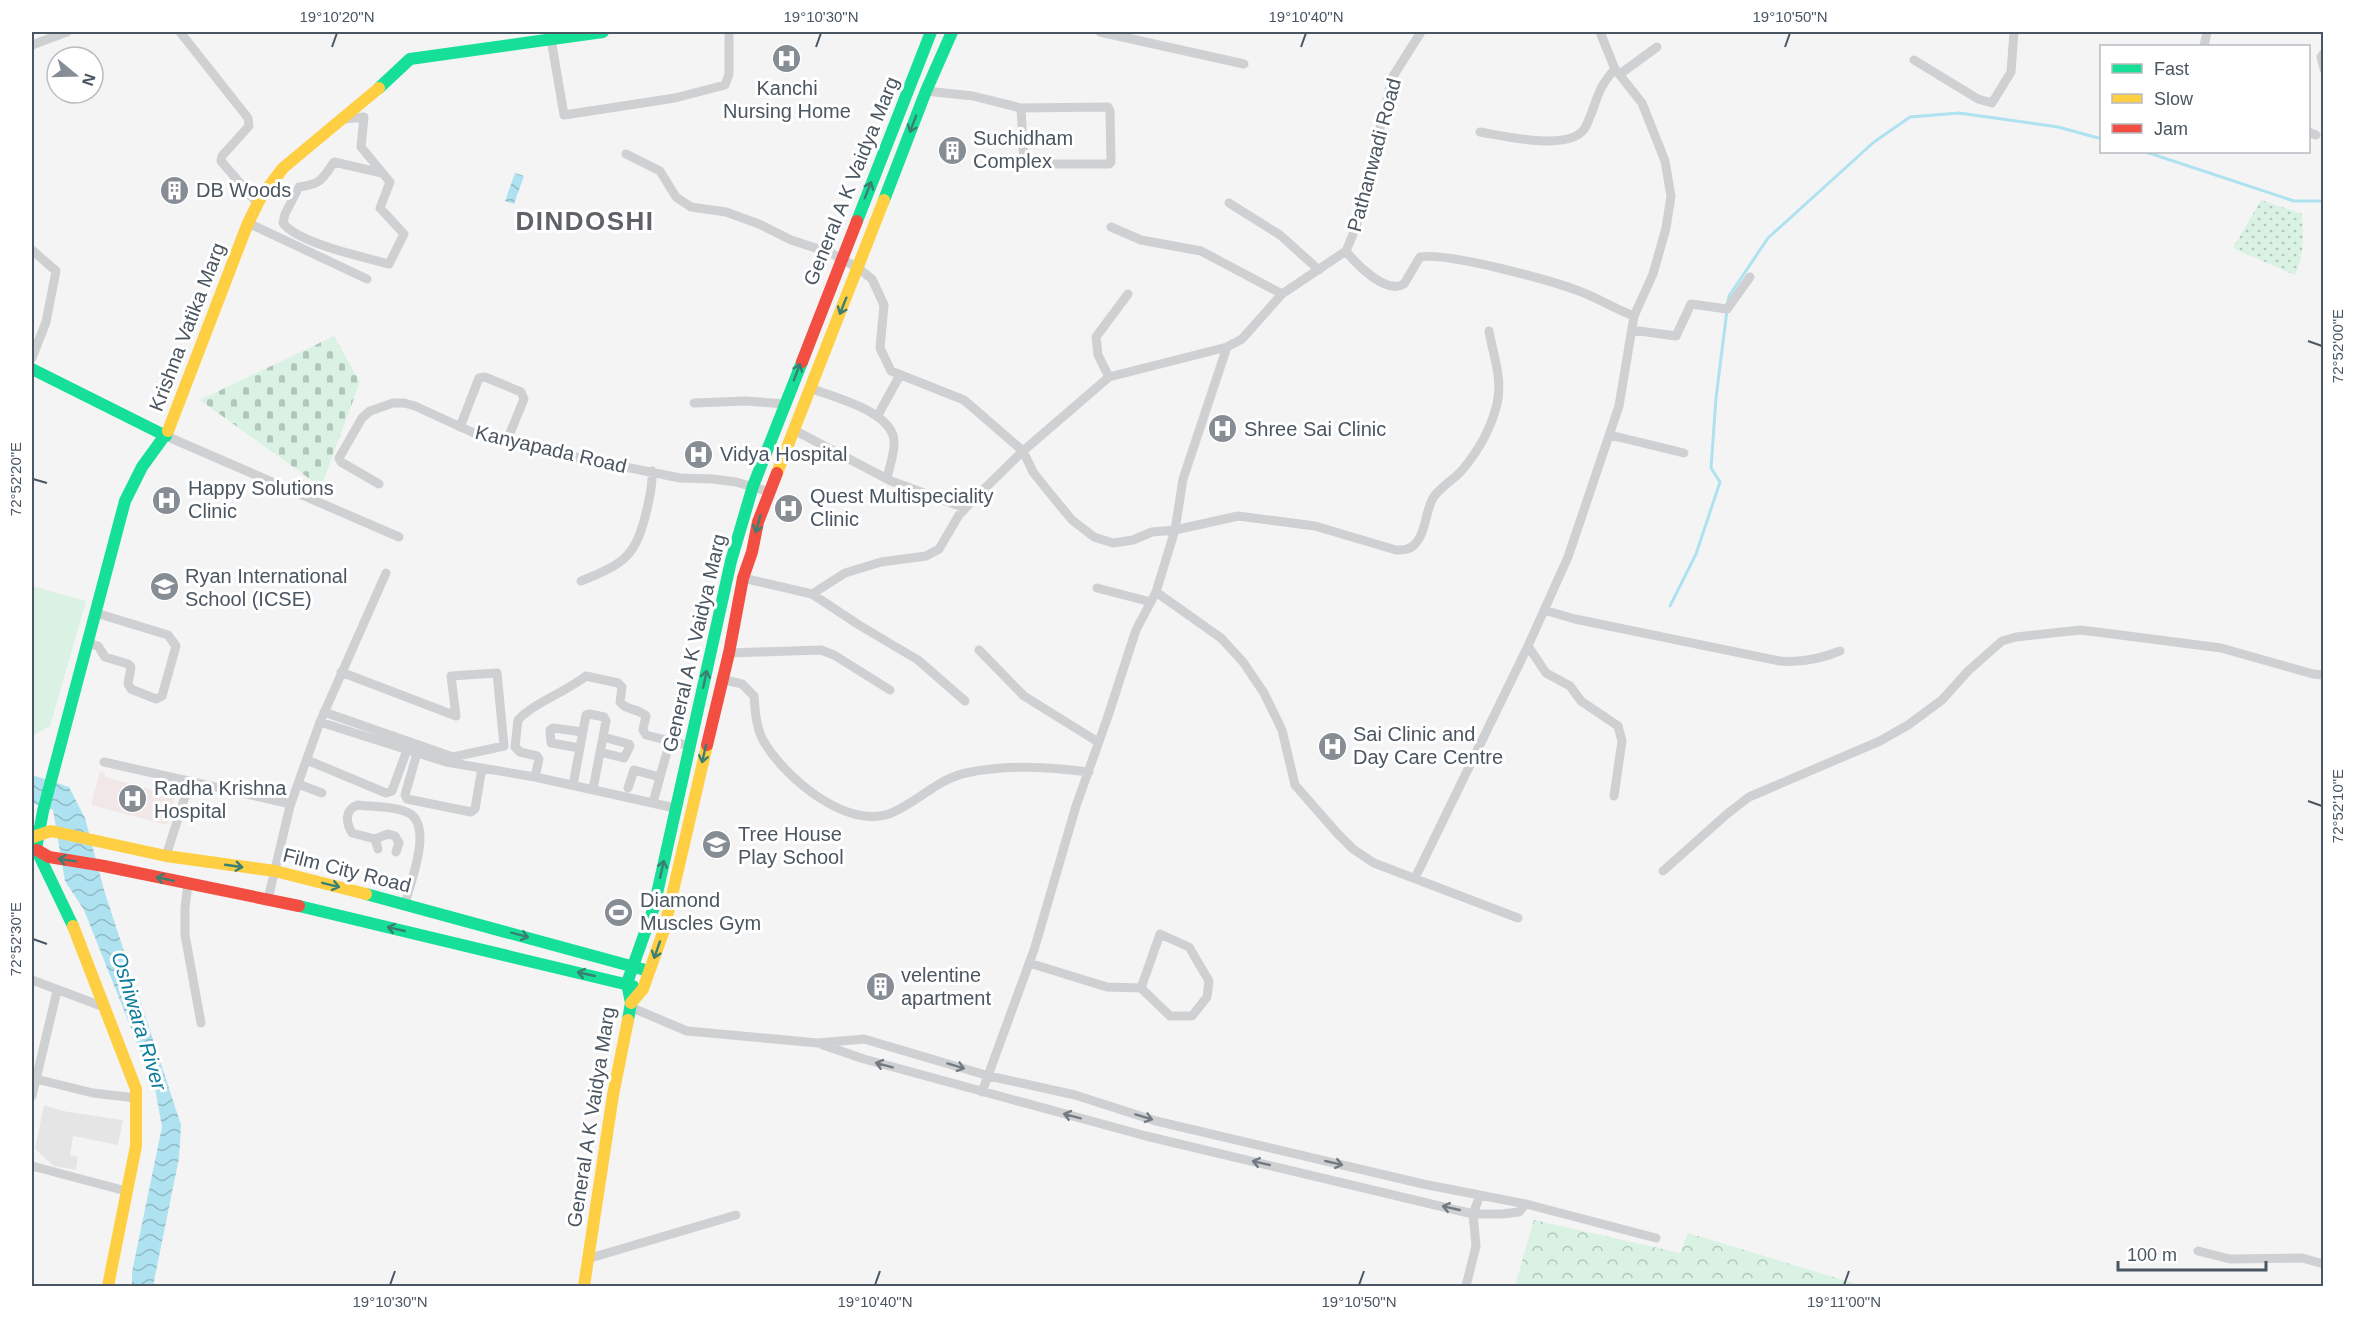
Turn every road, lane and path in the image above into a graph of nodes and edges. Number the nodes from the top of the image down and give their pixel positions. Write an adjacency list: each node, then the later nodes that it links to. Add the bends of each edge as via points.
1 (67, 32): 12 (street)
2 (180, 32): 26 (street, via 248,118 249,126 221,161)
3 (603, 32): 11 (street, Krishna Vatika Marg)
4 (729, 32): 11 (street, via 729,74 725,85 675,98 564,115)
5 (931, 32): 31 (street, General A K Vaidya Marg, one-way to 5)
6 (952, 32): 19 (street, General A K Vaidya Marg)
7 (1100, 32): 16 (street)
8 (1421, 32): 30 (street, Pathanwadi Road, via 1392,78 1356,227)
9 (1600, 32): 18 (street)
10 (2014, 32): 15 (street, via 2011,72 1992,103 1978,99)
11 (551, 39): 21 (street, Krishna Vatika Marg, via 410,59)
12 (32, 45)
13 (1657, 47): 18 (street)
14 (2324, 53): 17 (street)
15 (1914, 60)
16 (1244, 64)
17 (2324, 69)
18 (1617, 72): 22 (street, via 1601,84 1586,126 1572,138 1532,140); 38 (street, via 1641,103 1665,161 1671,196 1653,274)
19 (926, 91): 20 (street, via 973,96); 32 (street, General A K Vaidya Marg, one-way to 32)
20 (1022, 108): 20 (street, via 1108,107 1111,162 1024,164)
21 (340, 119): 24 (street, via 364,117 361,147); 26 (street, Krishna Vatika Marg, via 283,168)
22 (1480, 132)
23 (626, 154): 31 (street, via 660,171 676,197 691,207 726,212)
24 (382, 173): 24 (street, via 334,162 322,180 299,187 283,223 294,234 389,264 404,234 380,208 390,182)
25 (1229, 203): 33 (street, via 1280,235)
26 (258, 204): 27 (street, Krishna Vatika Marg)
27 (248, 223): 35 (street); 53 (street, Krishna Vatika Marg)
28 (1111, 227): 37 (street, via 1142,240 1201,251)
29 (32, 250): 42 (street, via 56,271 46,322)
30 (1346, 251): 33 (street, Pathanwadi Road); 38 (street, via 1365,273 1394,286 1404,284 1420,257 1432,255 1580,291)
31 (841, 258): 32 (street); 48 (street, General A K Vaidya Marg, one-way to 31)
32 (858, 268): 44 (street, via 872,279 884,305 880,348 891,371); 46 (street, General A K Vaidya Marg, one-way to 46)
33 (1319, 270): 37 (street, Pathanwadi Road)
34 (1750, 277): 39 (street, via 1727,309 1691,304 1677,336)
35 (367, 279)
36 (1128, 294): 45 (street, via 1096,337 1098,356)
37 (1282, 294): 41 (street, Pathanwadi Road, via 1242,339)
38 (1634, 316): 39 (street)
39 (1632, 330): 52 (street)
40 (1489, 331): 63 (street, via 1499,373 1498,401 1489,429 1462,470 1433,499 1413,545 1396,550 1315,526 1238,516)
41 (1227, 347): 45 (street, Pathanwadi Road); 63 (street, via 1183,478)
42 (32, 358)
43 (32, 369): 53 (street)
44 (900, 375): 49 (street); 55 (street, via 964,400)
45 (1108, 377): 55 (street, Pathanwadi Road)
46 (810, 388): 49 (street); 51 (street, General A K Vaidya Marg)
47 (694, 403): 48 (street)
48 (785, 404): 60 (street, General A K Vaidya Marg)
49 (878, 416): 58 (street, via 894,435)
50 (460, 427): 54 (street, Kanyapada Road); 54 (street, via 479,378 485,377 521,392 524,399); 59 (street, Kanyapada Road, via 404,404 393,403 370,411 339,458)
51 (794, 430): 58 (street); 61 (street, General A K Vaidya Marg)
52 (1610, 435): 56 (street); 72 (street, via 1568,557)
53 (166, 436): 64 (street); 73 (street, Krishna Vatika Marg, via 142,467 126,501)
54 (506, 442): 57 (street, Kanyapada Road)
55 (1023, 451): 62 (street, Pathanwadi Road); 63 (street, via 1048,491 1072,520 1094,537 1113,543)
56 (1684, 453)
57 (652, 471): 60 (street, Kanyapada Road); 67 (street, via 653,485 636,546 622,561)
58 (887, 479): 62 (street)
59 (379, 484)
60 (753, 486): 61 (street, Kanyapada Road); 89 (street, General A K Vaidya Marg, one-way to 60, via 731,561)
61 (770, 492): 66 (street, General A K Vaidya Marg, one-way to 66)
62 (965, 508): 70 (street, Pathanwadi Road, via 939,549 926,556 881,562 844,573)
63 (1175, 530): 69 (street)
64 (399, 537)
65 (386, 573): 79 (street)
66 (743, 578): 70 (street); 78 (street, General A K Vaidya Marg)
67 (581, 581)
68 (1097, 588): 71 (street)
69 (1156, 592): 71 (street); 117 (street, via 1221,638 1243,662 1282,730 1295,785 1336,833 1374,863)
70 (812, 594): 83 (street, via 918,660)
71 (1151, 602): 88 (street, via 1136,630)
72 (1544, 610): 75 (street); 77 (street, via 1780,661 1806,661)
73 (96, 613): 74 (street, Krishna Vatika Marg); 74 (street, via 173,639 176,646 162,696 156,699 131,689 131,667 105,657 98,646)
74 (88, 643): 109 (street, Krishna Vatika Marg)
75 (1528, 646): 105 (street, via 1546,673 1570,686 1581,701 1618,726 1622,741); 117 (street)
76 (979, 650): 88 (street, via 1024,696)
77 (1840, 651)
78 (729, 653): 81 (street, General A K Vaidya Marg); 82 (street, via 821,651)
79 (341, 672): 84 (street); 84 (street, via 456,716 451,675 497,673 504,746 453,757)
80 (2324, 675): 115 (street, via 2221,648 2088,631 2002,641 1942,700 1890,736 1749,797)
81 (721, 679): 96 (street, via 742,684 754,696 762,739 785,771 837,808 869,817 890,814 962,774 999,766); 124 (street, General A K Vaidya Marg, one-way to 124, via 666,920)
82 (890, 690)
83 (965, 701)
84 (322, 717): 91 (street); 93 (street)
85 (583, 732): 86 (street, via 586,715 604,717); 90 (street); 90 (street, via 550,730 551,743)
86 (603, 737): 92 (street); 92 (street, via 630,746 624,758)
87 (670, 741): 89 (street); 97 (street, via 646,735 646,716 622,706 622,687 618,682 586,676 518,720 515,747 537,756); 98 (street)
88 (1098, 742): 96 (street)
89 (690, 746): 108 (street, General A K Vaidya Marg)
90 (580, 748): 100 (street)
91 (412, 752): 93 (street, via 392,790 386,793); 95 (street); 95 (street, via 407,799 471,812 475,809)
92 (600, 752): 103 (street)
93 (307, 760): 101 (street)
94 (104, 762): 99 (street)
95 (482, 768): 97 (street)
96 (1089, 772): 122 (street)
97 (535, 777): 100 (street)
98 (660, 777): 102 (street, via 634,770); 106 (street)
99 (190, 781): 107 (street); 113 (street)
100 (573, 785): 103 (street)
101 (297, 787): 104 (street); 107 (street)
102 (628, 788)
103 (593, 789): 106 (street)
104 (321, 795)
105 (1614, 796)
106 (653, 803): 108 (street)
107 (291, 804): 114 (street)
108 (675, 808): 123 (street, General A K Vaidya Marg, one-way to 108, via 654,907)
109 (35, 836): 110 (street, Krishna Vatika Marg); 111 (street, Film City Road, via 51,831)
110 (34, 848): 116 (street, one-way to 110, via 49,857); 131 (street, via 70,918)
111 (137, 851): 113 (street, Film City Road); 116 (street)
112 (396, 852): 120 (street, via 399,843 395,836 388,834 377,844 352,833 347,825 348,812 358,805 404,810 420,824 421,837)
113 (166, 856): 114 (street, Film City Road, one-way to 114)
114 (275, 871): 119 (street); 120 (street, Film City Road, one-way to 120)
115 (1663, 871)
116 (132, 872): 118 (street, one-way to 116)
117 (1415, 878): 121 (street)
118 (188, 883): 119 (street); 132 (street, via 185,935)
119 (268, 899): 126 (street, one-way to 119)
120 (405, 904): 123 (street, Film City Road, one-way to 123)
121 (1518, 918)
122 (1029, 963): 127 (street, via 1107,987); 134 (street)
123 (632, 964): 124 (street, Film City Road); 126 (street, General A K Vaidya Marg)
124 (649, 971): 128 (street, General A K Vaidya Marg)
125 (32, 980): 129 (street)
126 (627, 983): 128 (street); 130 (street, General A K Vaidya Marg)
127 (1141, 988): 127 (street, via 1160,934 1189,947 1209,981 1206,997 1192,1016 1170,1016)
128 (643, 989): 130 (street)
129 (57, 991): 131 (street); 135 (street)
130 (630, 1005): 133 (street, via 687,1031); 147 (street, General A K Vaidya Marg)
131 (104, 1007): 138 (street)
132 (201, 1023)
133 (818, 1043): 134 (street, one-way to 134, via 864,1039); 136 (street, one-way to 133)
134 (989, 1076): 136 (street); 141 (street, one-way to 141, via 1075,1095 1167,1123)
135 (36, 1079): 137 (street); 138 (street, via 93,1093)
136 (982, 1092): 143 (street, one-way to 136, via 1146,1136)
137 (32, 1096)
138 (136, 1098): 140 (street, via 136,1146)
139 (32, 1166): 140 (street)
140 (126, 1191): 149 (street)
141 (1480, 1195): 142 (street); 143 (street)
142 (1526, 1204): 143 (street, via 1519,1212); 145 (street)
143 (1473, 1214): 151 (street, via 1476,1246)
144 (736, 1215): 147 (street)
145 (1656, 1238)
146 (2198, 1251): 148 (street, via 2230,1259 2302,1258)
147 (587, 1259): 150 (street, General A K Vaidya Marg)
148 (2324, 1264)
149 (108, 1287)
150 (584, 1287)
151 (1466, 1287)

